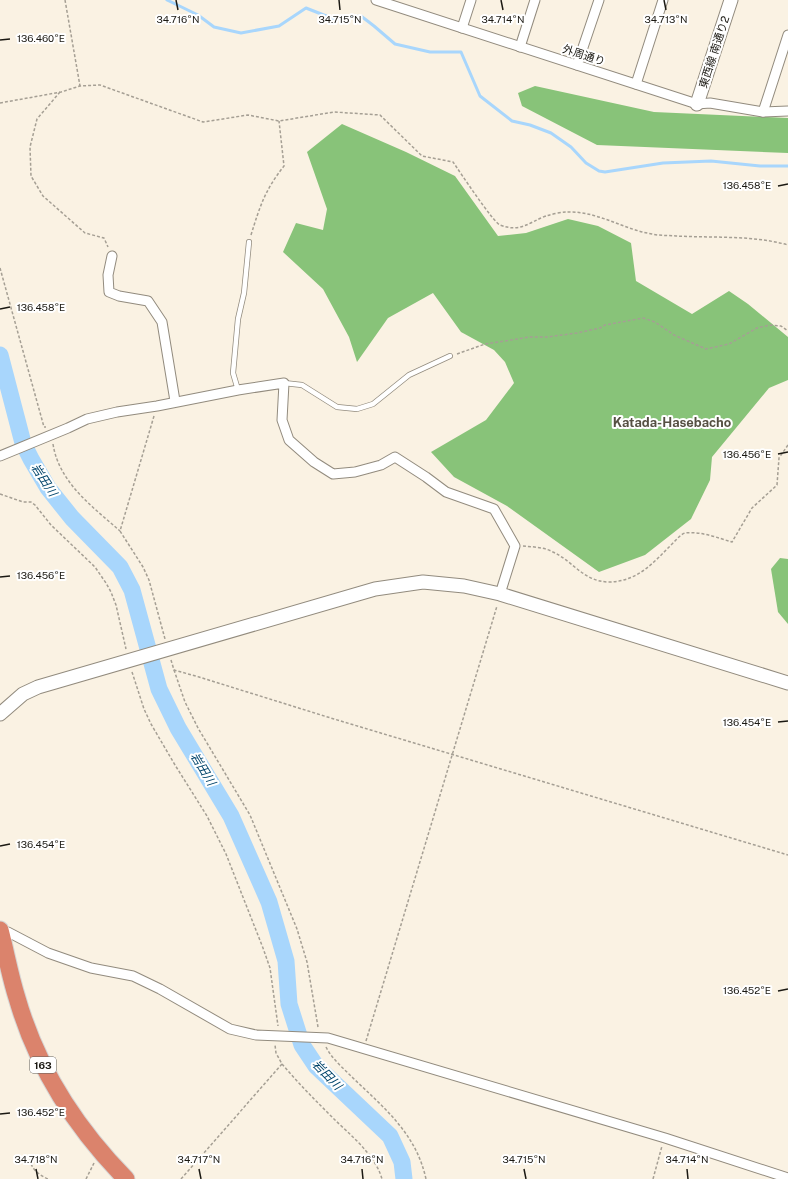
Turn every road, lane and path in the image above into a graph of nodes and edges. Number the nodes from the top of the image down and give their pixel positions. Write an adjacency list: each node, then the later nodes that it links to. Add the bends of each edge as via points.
1 (65, 0): 16 (path)
2 (376, 0): 10 (street, 外周通り)
3 (408, 0): 10 (street)
4 (471, 0): 11 (street)
5 (535, 0): 13 (street)
6 (599, 0): 14 (street)
7 (652, 0): 9 (street)
8 (731, 0): 19 (street, 東西線 南通り2)
9 (662, 2): 15 (street)
10 (405, 9): 11 (street, 外周通り)
11 (462, 28): 13 (street, 外周通り)
12 (788, 35): 20 (street)
13 (520, 47): 14 (street, 外周通り)
14 (577, 65): 15 (street, 外周通り)
15 (636, 84): 19 (street, 外周通り)
16 (80, 86): 17 (path); 22 (path, via 100,85 203,122 248,115)
17 (61, 92): 18 (path); 25 (path, via 38,118 30,146 31,176 44,196 85,233 104,238)
18 (0, 104)
19 (697, 104): 20 (street, 外周通り, via 710,103)
20 (763, 112): 21 (street, 外周通り)
21 (788, 112)
22 (279, 121): 23 (path, via 284,166 271,182 262,200); 24 (path, via 334,112 380,115 422,156 453,162 499,225 516,228 547,215 566,212 589,213 652,234 728,237)
23 (249, 242): 30 (lane, via 233,373)
24 (788, 245)
25 (112, 256): 31 (street, via 108,275 109,292 148,301 162,322)
26 (0, 268): 33 (path, via 44,427)
27 (788, 331): 28 (path, via 782,326 764,326 729,344 706,349 643,318 577,333 485,344)
28 (450, 356): 29 (lane, via 409,375 373,404 357,409 337,407 302,385)
29 (284, 383): 30 (street); 38 (street, via 282,420 289,440 314,462 333,474 356,472 381,465 395,457 446,492 494,509)
30 (238, 390): 31 (street)
31 (175, 401): 32 (street)
32 (157, 406): 33 (street, via 87,419); 37 (path)
33 (49, 433): 35 (street); 37 (path, via 65,477 86,501)
34 (788, 445): 38 (path, via 778,458 777,485 752,508 732,542 696,532 683,534 643,572 609,582 597,581 581,573 570,561 553,551)
35 (4, 454)
36 (0, 494): 41 (path, via 35,505 51,525 95,568 111,592 116,605)
37 (120, 531): 40 (path, via 149,580)
38 (515, 546): 39 (street)
39 (500, 594): 40 (street, via 464,586 423,582 375,589); 43 (street); 45 (path)
40 (168, 649): 41 (street); 42 (path)
41 (127, 661): 44 (street, via 38,687 23,694); 48 (path, via 151,724 207,816 226,854 270,968)
42 (174, 670): 45 (path); 49 (path, via 185,702 198,728 250,815 297,929 307,962)
43 (788, 683)
44 (0, 714)
45 (453, 754): 46 (path); 50 (path)
46 (788, 855)
47 (0, 931): 48 (street, via 8,932 48,954 91,968 133,976 230,1029 256,1035); 53 (highway, 163, via 17,999 38,1053 68,1109)
48 (279, 1036): 49 (street); 51 (path, via 274,1041 276,1053)
49 (318, 1037): 50 (street); 61 (path, via 336,1061 408,1136 420,1158)
50 (364, 1049): 52 (street)
51 (282, 1064): 59 (path); 60 (path, via 375,1162)
52 (665, 1138): 55 (street); 62 (path)
53 (101, 1152): 57 (path); 58 (highway, 163)
54 (30, 1159): 56 (path, via 31,1166 38,1174)
55 (788, 1178)
56 (48, 1179)
57 (86, 1179)
58 (126, 1179)
59 (181, 1179)
60 (382, 1179)
61 (426, 1179)
62 (653, 1179)

